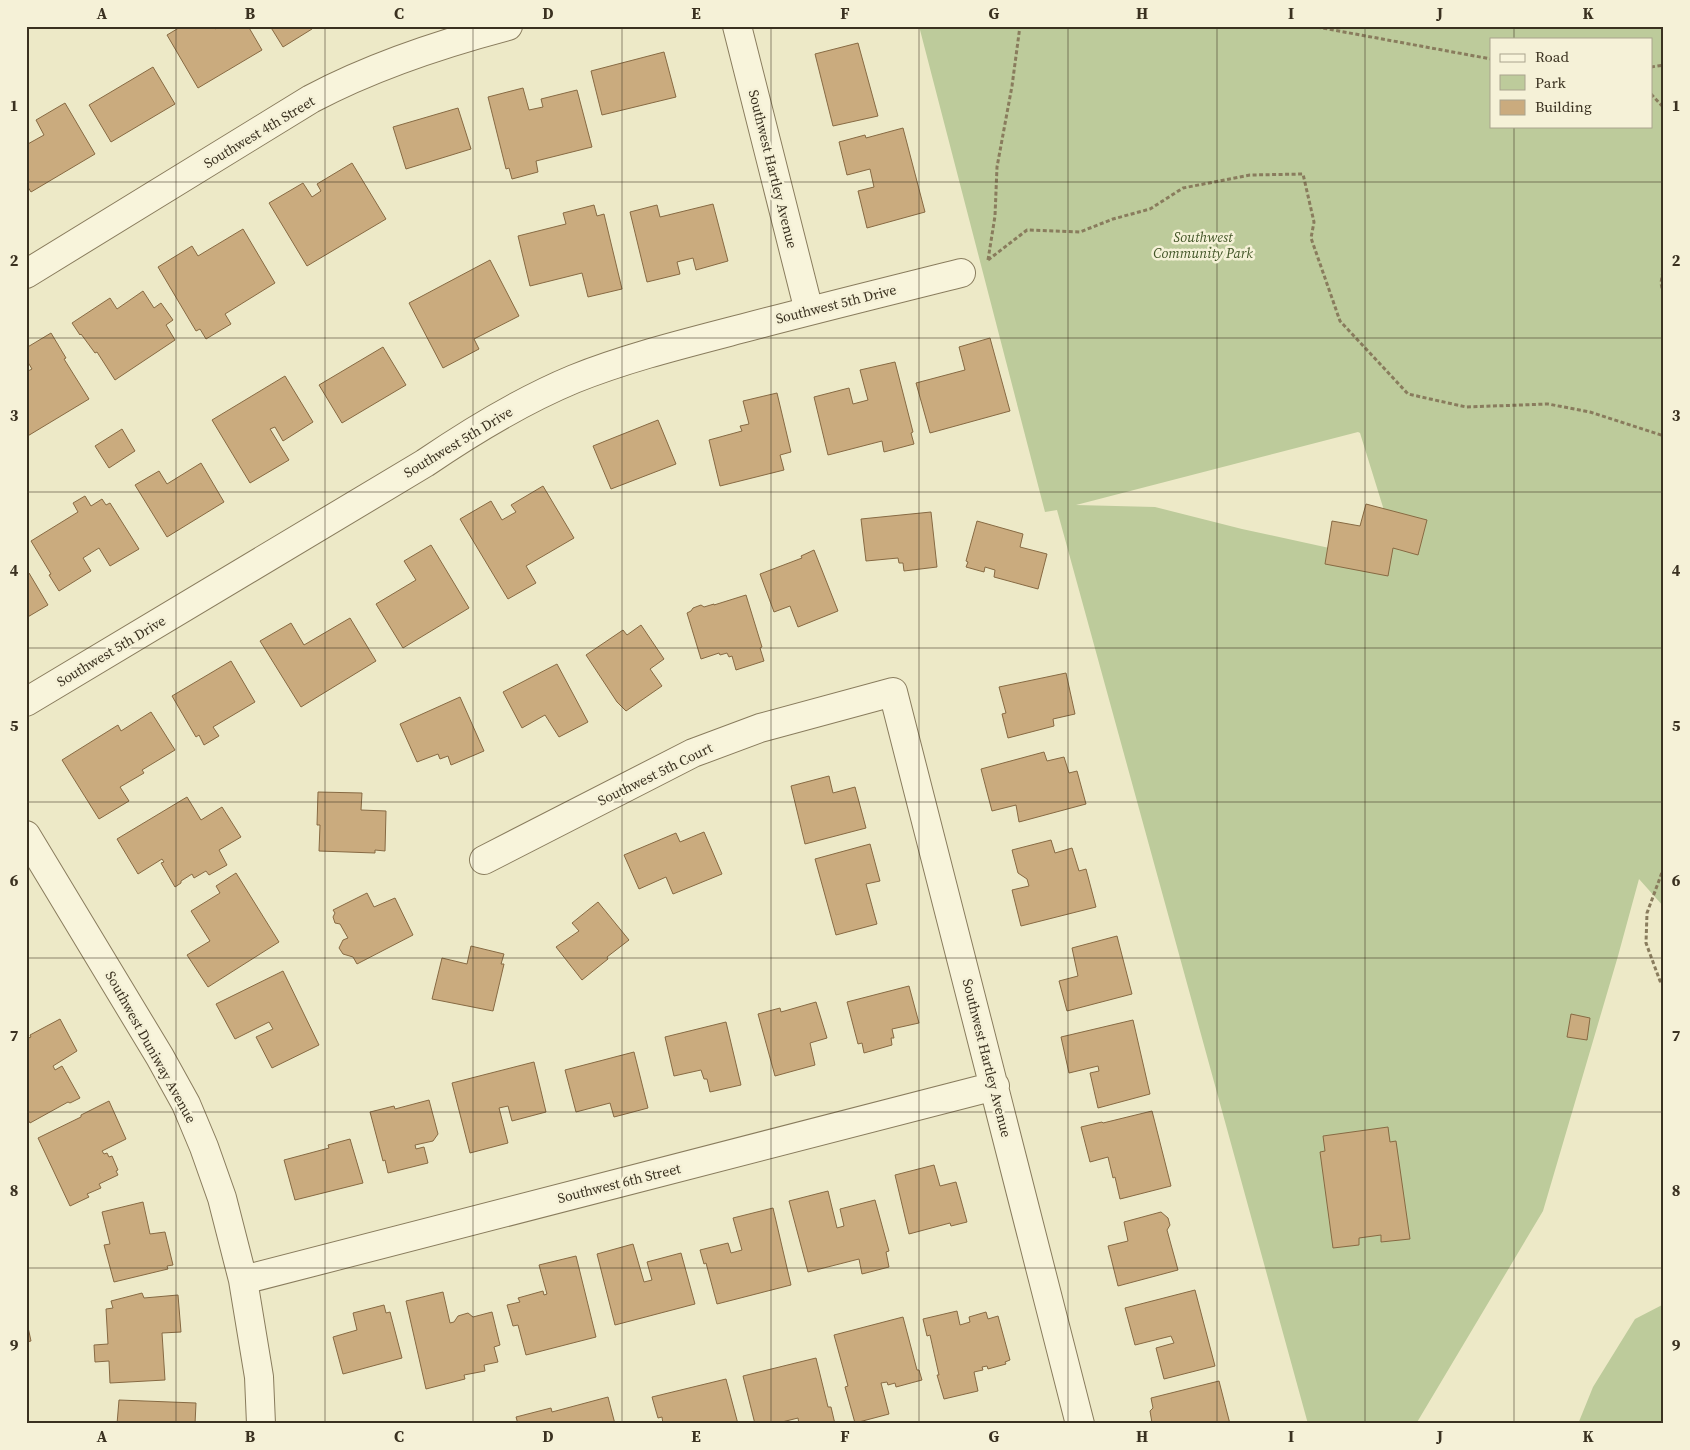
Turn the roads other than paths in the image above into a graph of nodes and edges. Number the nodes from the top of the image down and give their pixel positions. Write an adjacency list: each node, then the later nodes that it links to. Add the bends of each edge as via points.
1 (508, 26): 4 (street, Southwest 4th Street, via 393,61 347,80)
2 (736, 26): 5 (street, Southwest Hartley Avenue)
3 (961, 273): 5 (street, Southwest 5th Drive)
4 (26, 274)
5 (809, 311): 7 (street, Southwest 5th Drive, via 609,366 507,411)
6 (893, 692): 9 (street, Southwest 5th Court, via 760,728 693,753); 10 (street, Southwest Hartley Avenue)
7 (26, 702)
8 (26, 835): 11 (street, Southwest Duniway Avenue, via 186,1104 222,1198)
9 (484, 860)
10 (995, 1086): 11 (street, Southwest 6th Street); 13 (street, Southwest Hartley Avenue)
11 (243, 1280): 12 (street, Southwest Duniway Avenue, via 259,1377)
12 (261, 1424)
13 (1080, 1424)

